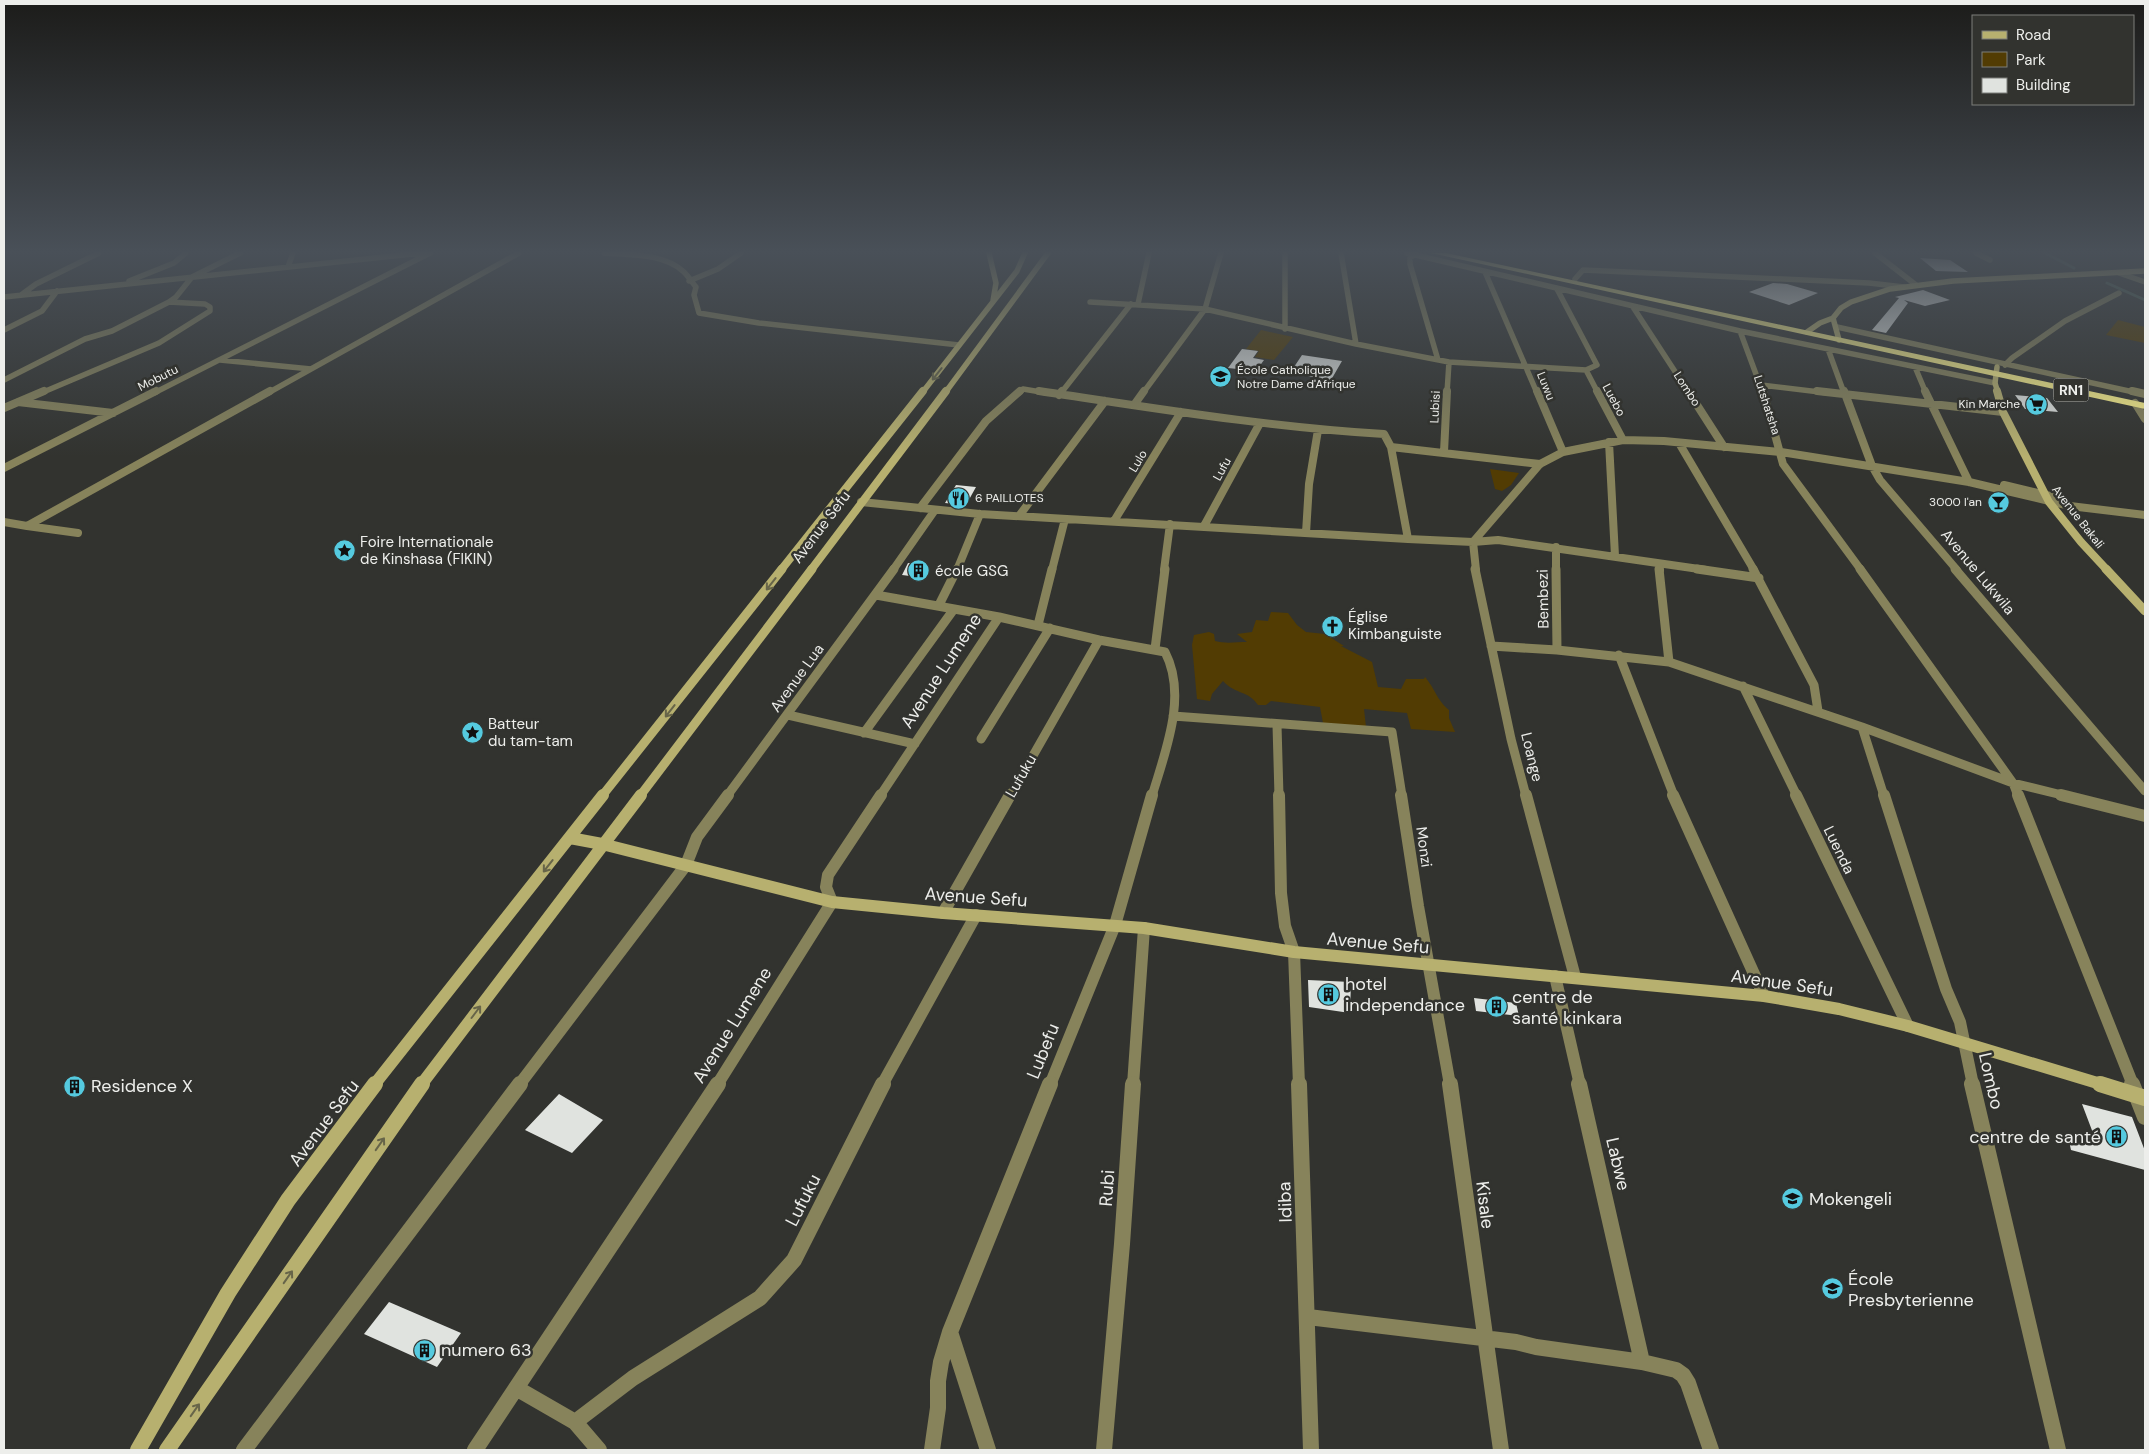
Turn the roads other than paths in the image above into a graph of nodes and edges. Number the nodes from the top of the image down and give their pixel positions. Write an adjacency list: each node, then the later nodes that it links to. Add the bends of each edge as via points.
1 (22, 321): 25 (street)
2 (131, 321): 40 (street)
3 (195, 321): 47 (street, via 159,344)
4 (297, 321): 32 (street, Mobutu)
5 (397, 321): 37 (street)
6 (746, 321): 30 (street)
7 (978, 321): 23 (main road); 30 (main road, Avenue Sefu)
8 (1121, 321): 43 (street)
9 (1196, 321): 49 (street)
10 (1252, 321): 24 (street)
11 (1285, 321): 24 (street)
12 (1352, 321): 29 (street)
13 (1427, 321): 33 (street)
14 (1506, 321): 35 (street, Luwu)
15 (1575, 321): 38 (street, via 1597,365)
16 (1642, 321): 62 (street, Lombo)
17 (1695, 321): 27 (street)
18 (1764, 321): 26 (highway, RN1)
19 (1766, 321): 26 (highway, RN1)
20 (1827, 321): 26 (main road)
21 (1834, 321): 28 (main road)
22 (2065, 321): 39 (street, via 2012,358)
23 (997, 323): 72 (main road, Avenue Sefu)
24 (1285, 329): 29 (street)
25 (4, 330)
26 (1808, 330): 28 (highway, RN1)
27 (1740, 331): 31 (street); 41 (street, Lutshatsha)
28 (1838, 334): 39 (highway, RN1)
29 (1356, 344): 33 (street)
30 (960, 345): 119 (main road, Avenue Sefu, one-way to 119)
31 (1828, 349): 36 (street); 44 (street, Avenue Lukwila)
32 (220, 360): 37 (street); 54 (street, Mobutu)
33 (1438, 360): 34 (street)
34 (1449, 362): 35 (street); 63 (street, Lubisi)
35 (1526, 366): 38 (street); 64 (street, Luwu)
36 (1915, 366): 39 (street); 48 (street)
37 (311, 369): 84 (street)
38 (1586, 370): 58 (street, Luebo)
39 (1999, 372): 42 (street); 45 (highway, RN1); 50 (highway, RN1); 53 (main road, Avenue Bakali)
40 (4, 380)
41 (1761, 385): 44 (street); 65 (street, Lutshatsha)
42 (2145, 394)
43 (1059, 395): 46 (street); 75 (street, via 1023,389 986,421)
44 (1845, 395): 48 (street); 67 (street, Avenue Lukwila)
45 (2145, 399)
46 (1106, 401): 49 (street); 78 (street)
47 (17, 402): 51 (street); 54 (street)
48 (1930, 404): 53 (street); 69 (street)
49 (1134, 405): 52 (street)
50 (2140, 405): 55 (street)
51 (4, 408)
52 (1181, 412): 56 (street); 81 (street, Lulo)
53 (2003, 412): 71 (main road, Avenue Bakali)
54 (113, 413): 68 (street, Mobutu)
55 (2145, 419)
56 (1260, 423): 57 (street); 85 (street, Lufu)
57 (1318, 430): 61 (street, via 1380,433 1387,436); 86 (street, via 1309,484)
58 (1623, 440): 59 (street); 60 (street)
59 (1608, 442): 64 (street); 91 (street)
60 (1679, 443): 62 (street); 93 (street)
61 (1391, 447): 63 (street); 88 (street)
62 (1724, 447): 65 (street)
63 (1444, 452): 66 (street)
64 (1563, 452): 66 (street)
65 (1781, 452): 67 (street); 116 (street, Lutshatsha, via 1783,464)
66 (1540, 464): 89 (street)
67 (1872, 466): 69 (street); 117 (street, Avenue Lukwila, via 1880,480)
68 (4, 468)
69 (1969, 482): 70 (street)
70 (1978, 484): 71 (street); 73 (street)
71 (2044, 493): 73 (main road, Avenue Bakali); 74 (street)
72 (861, 502): 75 (street); 120 (main road, Avenue Sefu)
73 (2049, 502): 74 (street); 97 (main road, Avenue Bakali)
74 (2084, 507): 79 (street)
75 (920, 508): 76 (street)
76 (935, 510): 77 (street); 94 (street, Avenue Lua)
77 (980, 514): 78 (street); 95 (street)
78 (1020, 516): 80 (street)
79 (2145, 516)
80 (1065, 519): 81 (street); 99 (street)
81 (1114, 521): 83 (street)
82 (4, 522): 84 (street)
83 (1170, 524): 85 (street); 103 (street)
84 (27, 526): 87 (street)
85 (1204, 526): 86 (street)
86 (1306, 532): 88 (street)
87 (78, 533)
88 (1408, 539): 89 (street)
89 (1473, 542): 90 (street, via 1498,540); 102 (street, Loange, via 1473,558)
90 (1556, 547): 91 (street); 104 (street, Bembezi)
91 (1615, 556): 92 (street)
92 (1659, 564): 93 (street); 106 (street)
93 (1759, 578): 108 (street, via 1814,685)
94 (876, 595): 95 (street); 109 (street, Avenue Lua)
95 (939, 605): 96 (street)
96 (954, 608): 98 (street); 113 (street)
97 (2145, 611)
98 (999, 617): 99 (street); 115 (street, Avenue Lumene)
99 (1038, 625): 100 (street)
100 (1050, 628): 101 (street); 114 (street)
101 (1099, 640): 103 (street); 123 (street, Lufuku)
102 (1491, 646): 104 (street); 130 (street, Loange, via 1511,739)
103 (1155, 649): 110 (street, Lubefu, via 1165,652 1171,661)
104 (1558, 650): 105 (street)
105 (1618, 656): 106 (street); 131 (street, via 1675,799)
106 (1669, 662): 107 (street)
107 (1743, 686): 108 (street); 132 (street, Luenda)
108 (1818, 712): 112 (street)
109 (788, 715): 113 (street); 121 (street, Avenue Lua, via 697,838)
110 (1173, 716): 111 (street); 125 (street, Lubefu)
111 (1277, 725): 127 (street, Idiba, via 1281,893 1285,926); 128 (street, Monzi, via 1392,732)
112 (1862, 727): 116 (street); 133 (street, Lombo, via 1946,989 1960,1022)
113 (864, 733): 115 (street)
114 (981, 739)
115 (916, 744): 122 (street, Avenue Lumene, via 828,875 826,891)
116 (2013, 783): 118 (street); 134 (street, Lutshatsha)
117 (2145, 791)
118 (2145, 816)
119 (570, 838): 120 (main road, Avenue Sefu); 142 (main road, Avenue Sefu, one-way to 142, via 383,1073 288,1200 228,1293)
120 (602, 844): 121 (main road, Avenue Sefu); 143 (main road, Avenue Sefu, one-way to 120, via 421,1086)
121 (686, 865): 122 (main road, Avenue Sefu); 144 (street, Avenue Lua)
122 (832, 902): 123 (main road, Avenue Sefu); 140 (street, Avenue Lumene, via 699,1114)
123 (943, 913): 124 (main road, Avenue Sefu)
124 (976, 915): 125 (main road, Avenue Sefu); 141 (street, Lufuku, via 898,1054 794,1260 760,1298 633,1378)
125 (1115, 925): 126 (main road, Avenue Sefu); 137 (street, Lubefu)
126 (1144, 928): 127 (main road, Avenue Sefu); 149 (street, Rubi)
127 (1294, 952): 128 (main road, Avenue Sefu); 136 (street, Idiba)
128 (1430, 966): 129 (main road, Avenue Sefu); 138 (street, Kisale, via 1452,1097)
129 (1555, 976): 130 (main road, Avenue Sefu); 139 (street, Labwe)
130 (1575, 978): 131 (main road, Avenue Sefu)
131 (1764, 996): 132 (main road, Avenue Sefu, via 1839,1009)
132 (1908, 1026): 133 (main road, Avenue Sefu)
133 (1963, 1044): 134 (main road, Avenue Sefu); 153 (street, Lombo)
134 (2141, 1097): 135 (street)
135 (2145, 1117)
136 (1308, 1317): 138 (street); 150 (street, Idiba)
137 (950, 1332): 147 (street, Lubefu, via 938,1381); 148 (street)
138 (1484, 1338): 139 (street); 151 (street, Kisale)
139 (1642, 1362): 152 (street, via 1676,1370 1683,1375)
140 (516, 1388): 141 (street); 145 (street, Avenue Lumene)
141 (575, 1422): 146 (street)
142 (138, 1450)
143 (167, 1450)
144 (244, 1450)
145 (474, 1450)
146 (600, 1450)
147 (932, 1450)
148 (988, 1450)
149 (1104, 1450)
150 (1311, 1450)
151 (1502, 1450)
152 (1711, 1450)
153 (2058, 1450)

